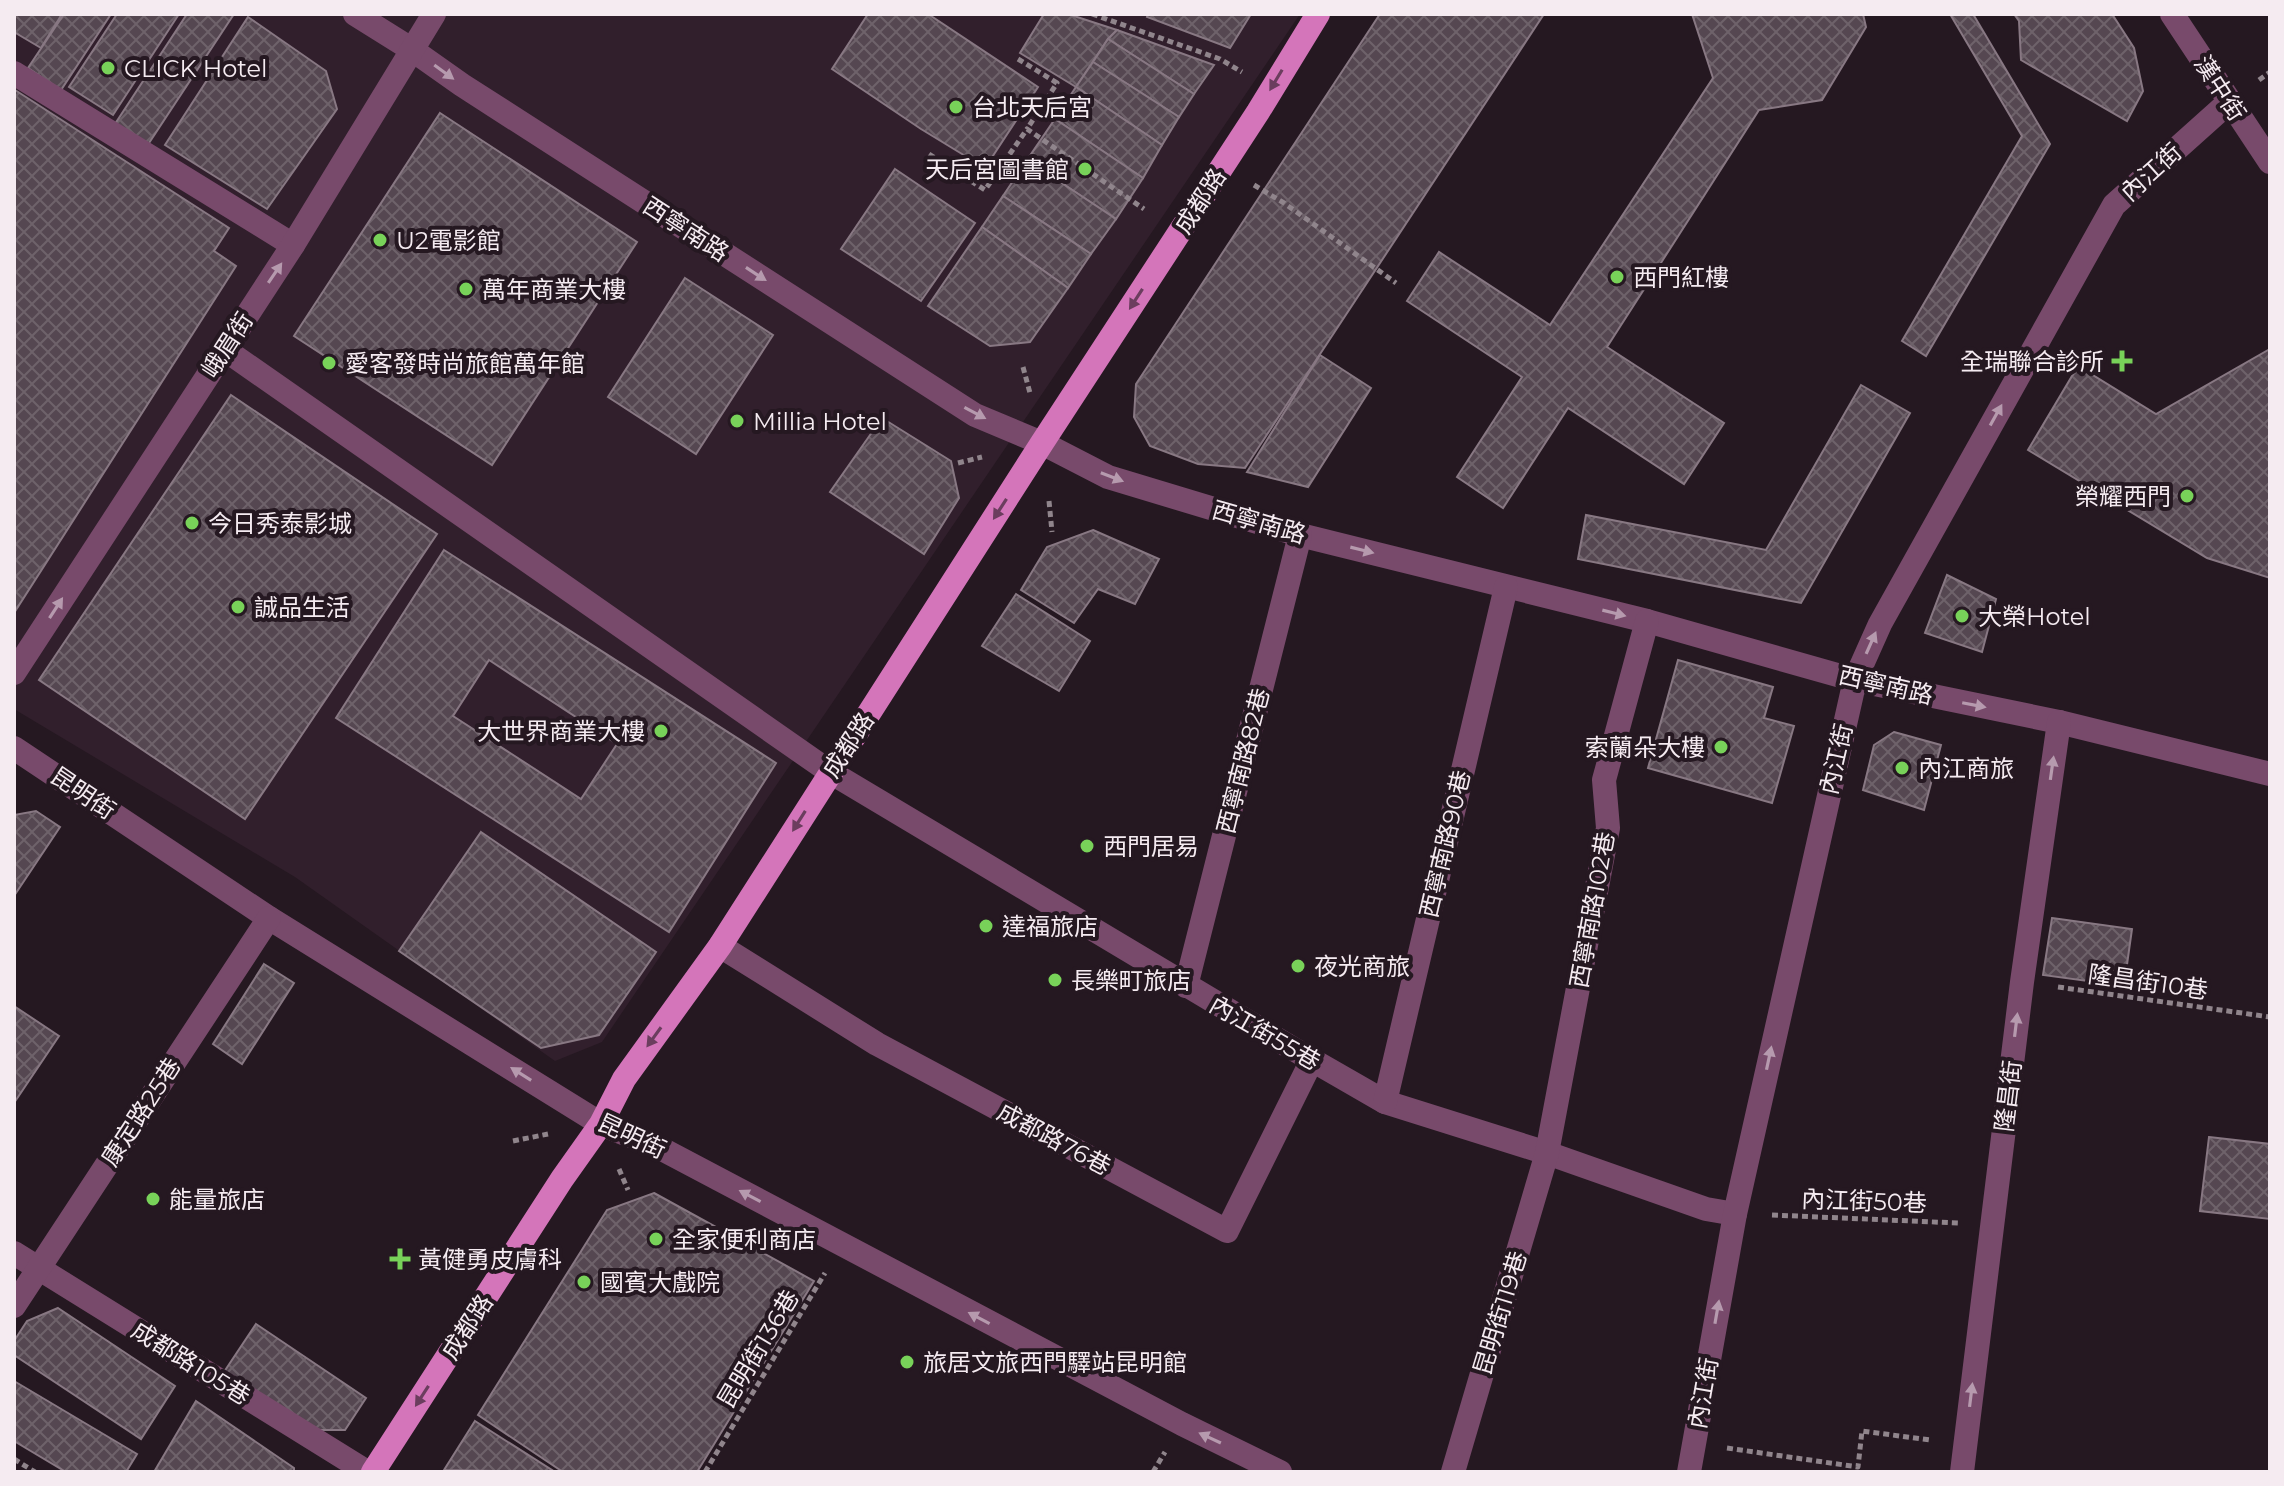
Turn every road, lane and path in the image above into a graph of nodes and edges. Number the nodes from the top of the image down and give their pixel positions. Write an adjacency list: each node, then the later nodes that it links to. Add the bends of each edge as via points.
1 (355, 14): 6 (street, 西寧南路)
2 (434, 14): 6 (street, 峨眉街)
3 (1092, 14): 9 (path, via 1220,59)
4 (1318, 14): 9 (main road, 成都路, one-way to 9)
5 (2172, 14): 10 (street, 漢中街)
6 (411, 49): 16 (street, 峨眉街); 19 (street, 西寧南路, one-way to 19, via 975,415)
7 (1018, 59): 11 (path, via 1057,83)
8 (14, 73): 16 (street)
9 (1271, 87): 14 (main road, 成都路)
10 (2229, 102): 13 (street, 漢中街); 24 (street, 內江街, one-way to 10, via 1880,624 2114,205)
11 (1027, 129): 12 (path, via 985,190); 15 (path)
12 (929, 154)
13 (2270, 162)
14 (1222, 167): 17 (path, via 1284,203); 19 (main road, 成都路, one-way to 19)
15 (1144, 209)
16 (293, 245): 18 (street, 峨眉街, one-way to 16)
17 (1396, 283)
18 (224, 349): 23 (street, 峨眉街, one-way to 18); 27 (street, 內江街55巷)
19 (1042, 443): 20 (street, 西寧南路, one-way to 20, via 1108,477); 27 (main road, 成都路, one-way to 27)
20 (1300, 535): 21 (street, 西寧南路, one-way to 21); 32 (street, 西寧南路82巷)
21 (1506, 587): 22 (street, 西寧南路, one-way to 22); 35 (street, 西寧南路90巷)
22 (1647, 621): 24 (street, 西寧南路); 37 (street, 西寧南路102巷, via 1604,780 1608,828)
23 (14, 673)
24 (1855, 680): 25 (street, 西寧南路, one-way to 25); 38 (street, 內江街, one-way to 24)
25 (2059, 722): 28 (street, 西寧南路); 31 (street, 隆昌街, one-way to 25)
26 (14, 748): 29 (street, 昆明街)
27 (830, 772): 30 (main road, 成都路, one-way to 30); 32 (street, 內江街55巷)
28 (2270, 774)
29 (269, 918): 36 (street, 昆明街, one-way to 29); 42 (street, 康定路25巷)
30 (720, 946): 34 (street, 成都路76巷, via 877,1044 1227,1231); 36 (main road, 成都路, one-way to 36, via 624,1079)
31 (2022, 982): 33 (path, 隆昌街10巷); 39 (street, 隆昌街, one-way to 31)
32 (1186, 986): 34 (street, 內江街55巷)
33 (2270, 1017)
34 (1312, 1060): 35 (street, 內江街55巷)
35 (1385, 1102): 37 (street, 內江街55巷)
36 (601, 1124): 40 (street, 昆明街, one-way to 36, via 658,1147); 49 (main road, 成都路, one-way to 49)
37 (1547, 1153): 38 (street, 內江街55巷, via 1706,1209); 52 (street, 昆明街119巷)
38 (1735, 1214): 39 (path, 內江街50巷); 44 (street, 內江街, one-way to 38)
39 (1992, 1225): 45 (street, 隆昌街, one-way to 39)
40 (842, 1245): 50 (path, 昆明街136巷); 51 (street, 昆明街, one-way to 40)
41 (14, 1253): 42 (street, 成都路105巷)
42 (38, 1268): 43 (street, 康定路25巷); 48 (street, 成都路105巷)
43 (14, 1306)
44 (1694, 1444): 45 (path, via 1858,1467 1862,1431); 53 (street, 內江街)
45 (1965, 1446): 54 (street, 隆昌街)
46 (14, 1459): 47 (path)
47 (35, 1472)
48 (367, 1472)
49 (373, 1472)
50 (705, 1472)
51 (1280, 1472)
52 (1453, 1472)
53 (1689, 1472)
54 (1962, 1472)

